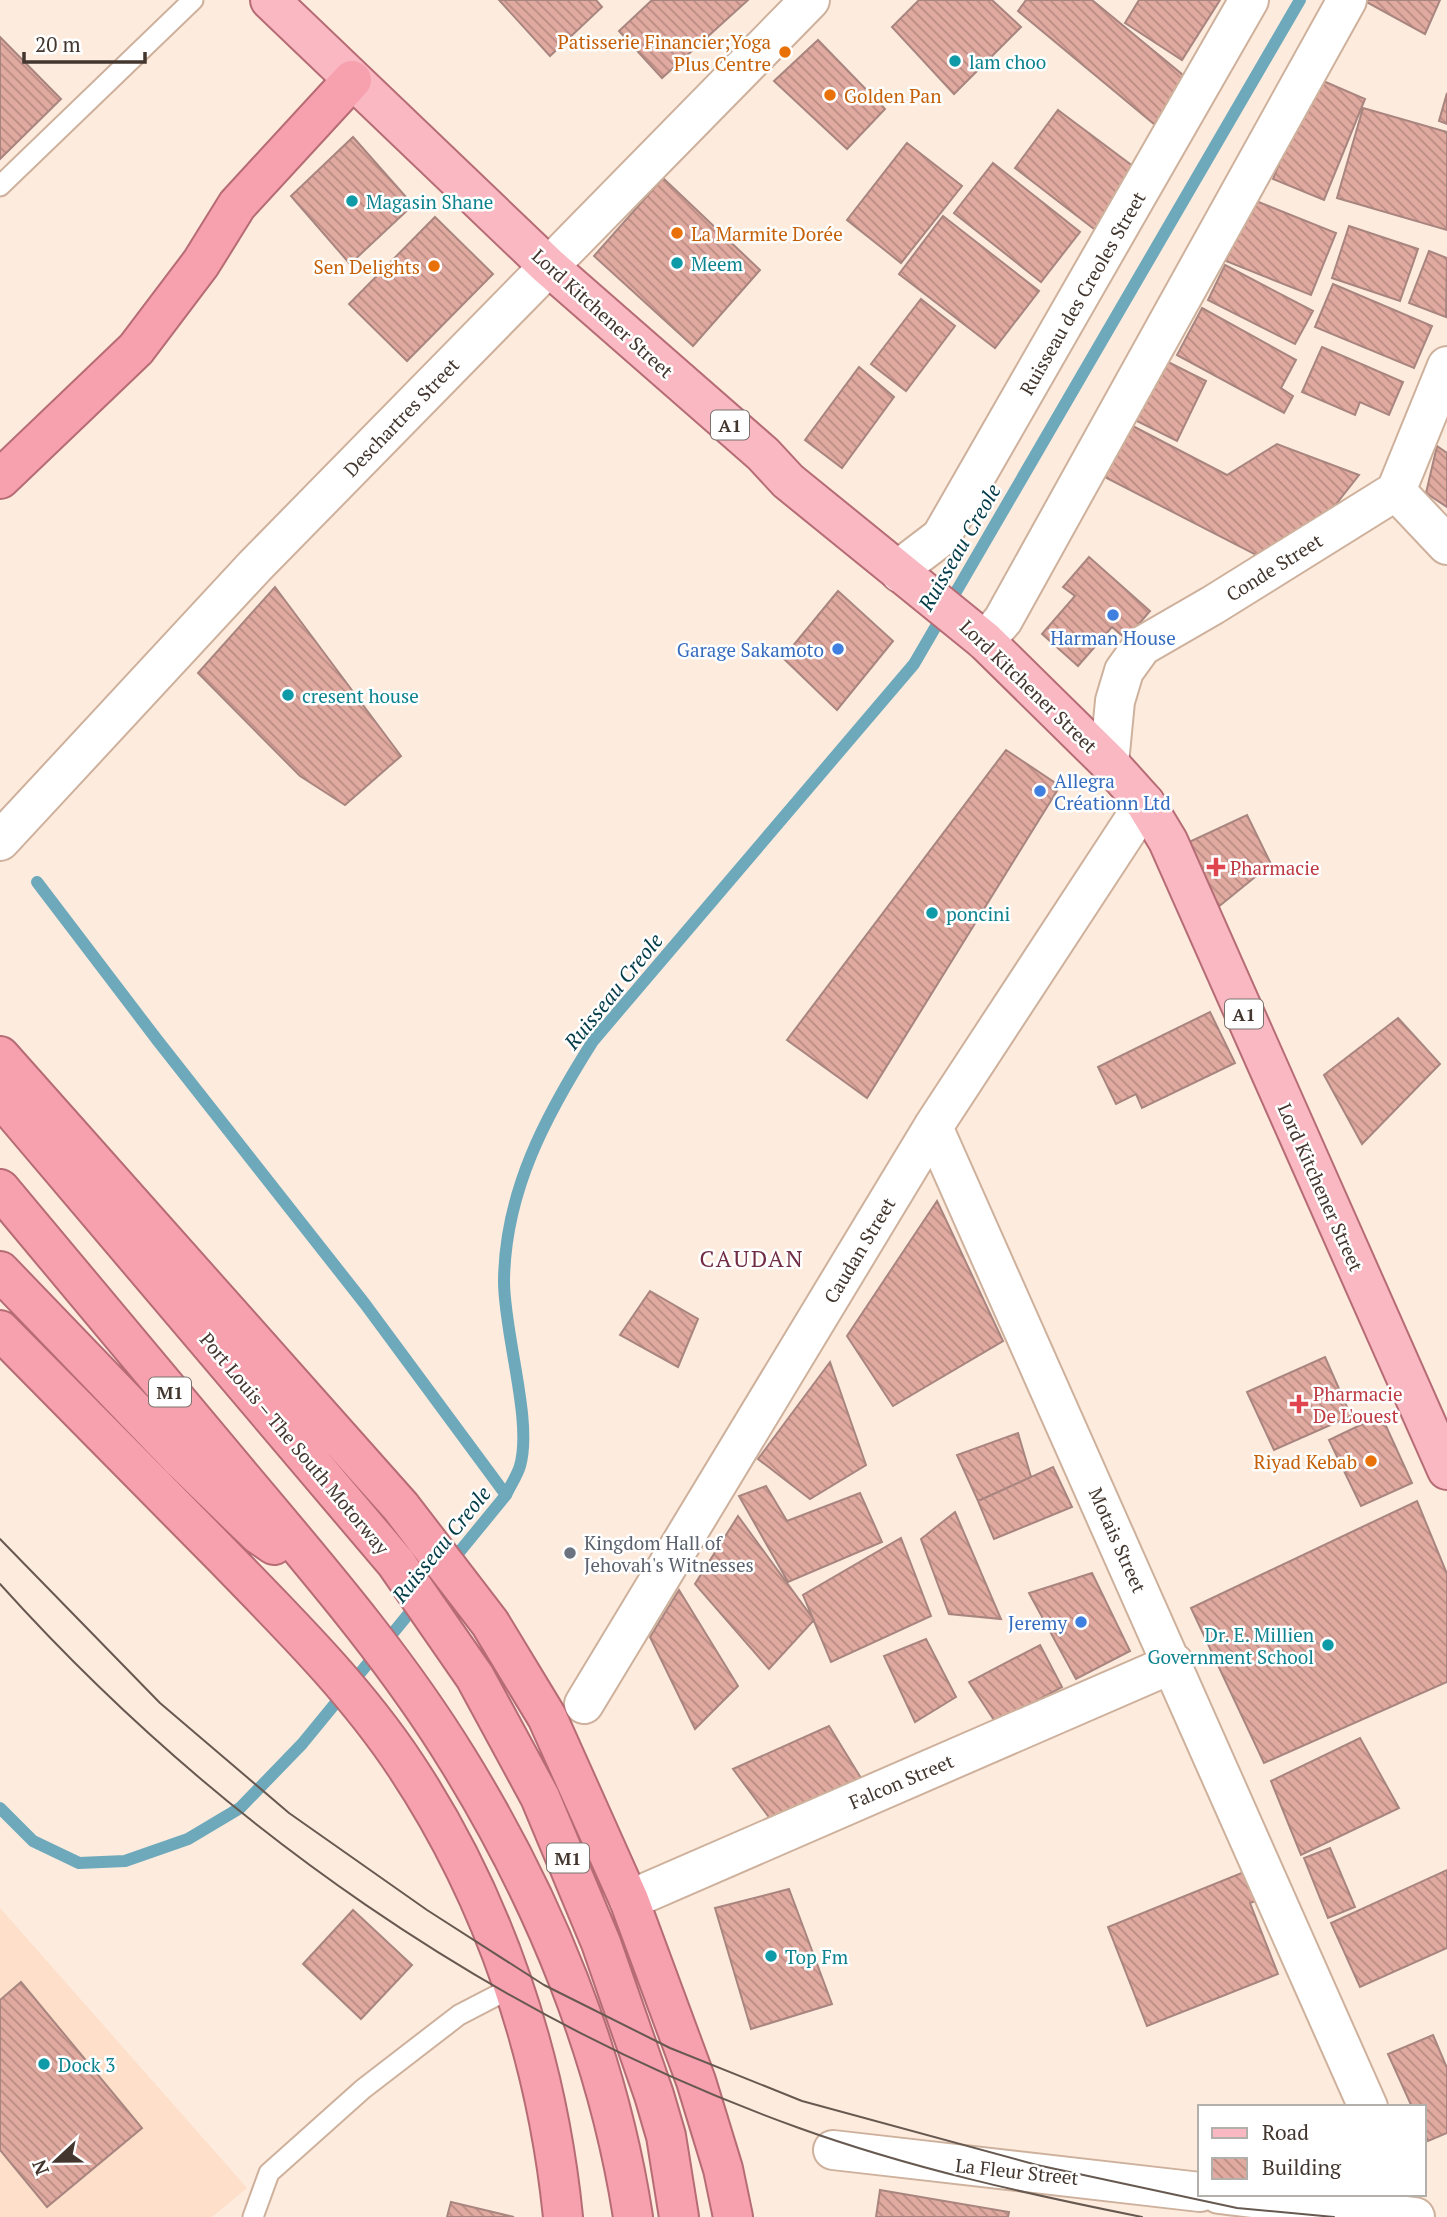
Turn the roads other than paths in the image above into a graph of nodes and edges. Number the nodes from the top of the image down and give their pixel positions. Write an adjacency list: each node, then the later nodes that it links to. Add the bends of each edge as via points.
1 (193, 0): 7 (lane)
2 (270, 0): 6 (main road, Lord Kitchener Street / A1)
3 (810, 0): 8 (street, Deschartres Street)
4 (1249, 0): 13 (street, Ruisseau des Creoles Street, via 941,537 904,566)
5 (1347, 0): 14 (street, via 1003,620)
6 (352, 80): 8 (main road, Lord Kitchener Street / A1); 10 (highway, via 237,205 136,349)
7 (0, 186)
8 (548, 266): 13 (main road, Lord Kitchener Street / A1, via 788,481); 17 (street, Deschartres Street, via 255,566)
9 (1447, 366): 11 (street)
10 (0, 479)
11 (1396, 491): 12 (street); 15 (street, Conde Street, via 1142,646 1124,671 1115,701)
12 (1447, 545)
13 (906, 579): 14 (main road, Lord Kitchener Street / A1)
14 (985, 641): 15 (main road, Lord Kitchener Street / A1)
15 (1109, 763): 16 (main road, Lord Kitchener Street / A1)
16 (1145, 803): 20 (street, Caudan Street); 24 (main road, Lord Kitchener Street / A1, via 1168,841)
17 (0, 841)
18 (0, 1056): 28 (highway, via 401,1507 490,1623 547,1717)
19 (0, 1096): 38 (highway, Port Louis – The South Motorway / M1, via 396,1563 475,1678 566,1853 601,1943 666,2136)
20 (933, 1128): 26 (street, Motais Street); 27 (street, Caudan Street)
21 (0, 1189): 25 (highway, M1)
22 (0, 1271): 25 (highway, via 258,1534)
23 (0, 1330): 29 (highway, via 327,1663 406,1765 454,1848)
24 (1447, 1470)
25 (332, 1587): 37 (highway, M1, via 457,1758 524,1880 563,1968 603,2078)
26 (1174, 1663): 28 (street, Falcon Street); 30 (street, Motais Street)
27 (584, 1704)
28 (629, 1900): 39 (highway, via 695,2081)
29 (513, 1987): 35 (lane, via 459,2015 363,2088 269,2173); 36 (highway, via 543,2092)
30 (1367, 2105)
31 (833, 2150): 32 (street, La Fleur Street)
32 (1198, 2192)
33 (1236, 2196): 40 (street)
34 (1407, 2196): 40 (street)
35 (253, 2217)
36 (563, 2217)
37 (634, 2217)
38 (679, 2217)
39 (733, 2217)
40 (1416, 2217)

